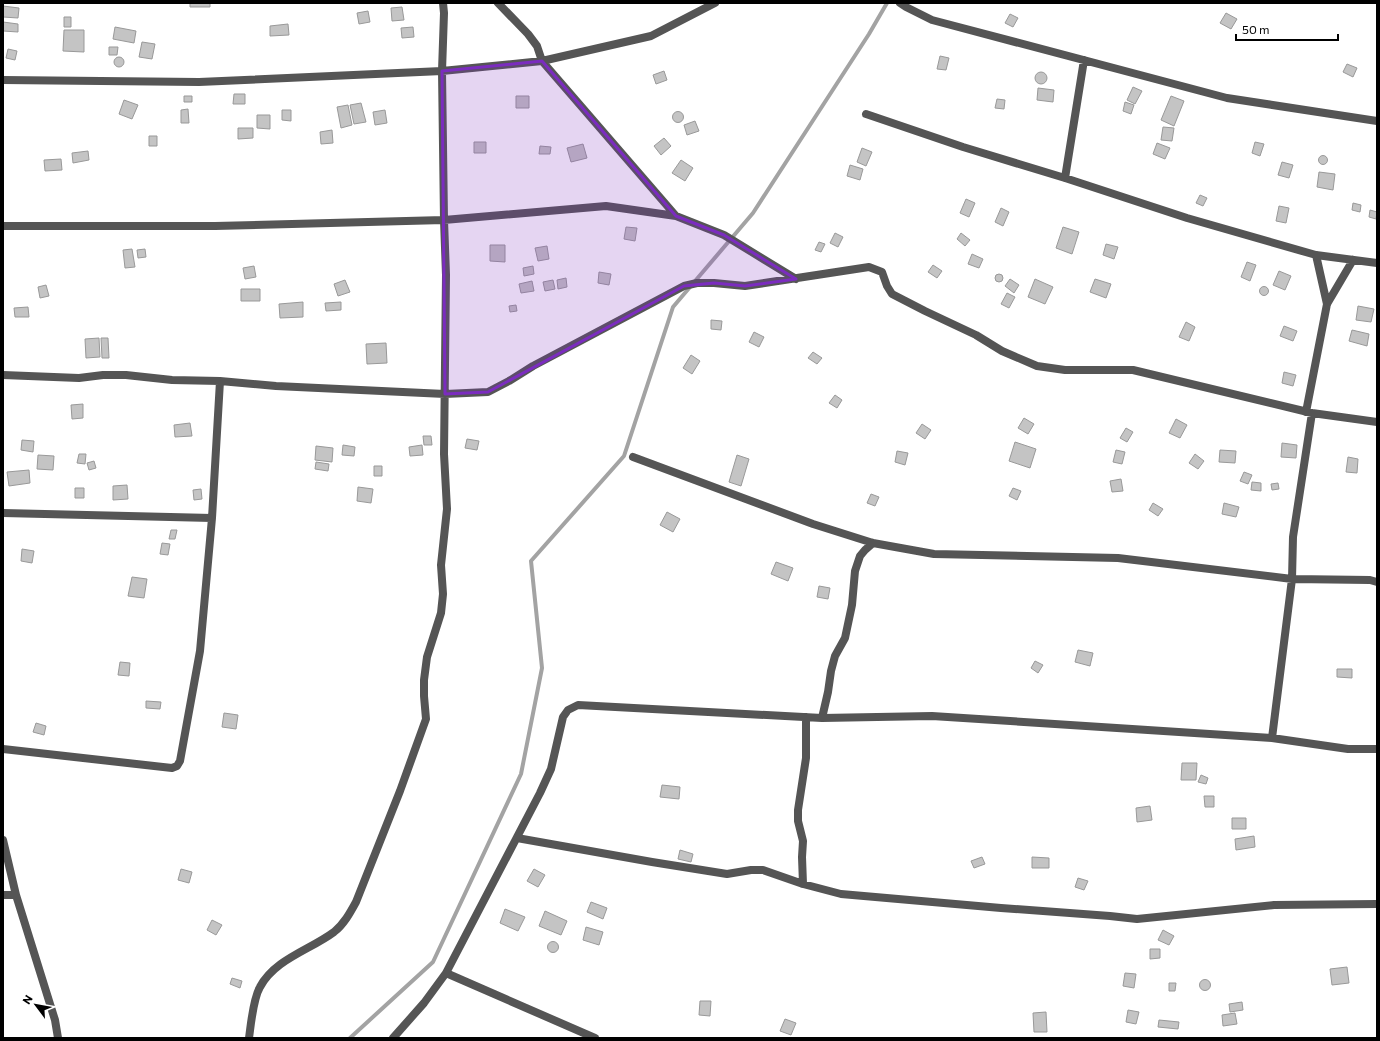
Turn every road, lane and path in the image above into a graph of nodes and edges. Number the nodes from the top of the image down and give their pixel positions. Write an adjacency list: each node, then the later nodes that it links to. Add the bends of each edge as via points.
1 (442, 3): 7 (street)
2 (498, 3): 6 (street, via 528,34 537,46)
3 (715, 3): 6 (street, via 651,36)
4 (900, 3): 5 (street, via 932,20)
5 (1084, 60): 10 (street, via 1227,98); 11 (street)
6 (542, 61): 7 (street); 12 (street)
7 (442, 71): 8 (street, via 199,82); 13 (street)
8 (3, 80)
9 (866, 114): 11 (street)
10 (1377, 121)
11 (1065, 178): 15 (street, via 1187,218)
12 (676, 216): 13 (street, via 606,206); 18 (street, via 724,235)
13 (444, 220): 14 (street, via 215,226); 22 (street)
14 (3, 226)
15 (1316, 255): 16 (street); 19 (street)
16 (1353, 260): 17 (street); 19 (street)
17 (1377, 263)
18 (796, 279): 22 (street, via 745,286 714,283 684,286 488,392); 23 (street, via 869,267 882,272 892,294 976,335 1002,351 1037,366 1065,370 1133,370)
19 (1327, 304): 23 (street)
20 (3, 375): 21 (street, via 80,378 126,375 172,380)
21 (220, 381): 22 (street); 27 (street)
22 (445, 394): 44 (street, via 447,509 441,565 443,594 441,613 427,657 424,696 426,719 356,902 347,918 334,931 270,972 259,987)
23 (1309, 412): 24 (street); 29 (street, via 1293,537)
24 (1377, 422)
25 (633, 457): 28 (street, via 813,524)
26 (3, 513): 27 (street)
27 (212, 518): 34 (street, via 200,651 177,766 172,768)
28 (873, 543): 29 (street, via 934,554 1118,558); 32 (street, via 860,556 855,571 847,631 835,656)
29 (1292, 579): 30 (street); 33 (street)
30 (1377, 582)
31 (806, 717): 32 (street); 36 (street, via 578,705 568,710 563,717 550,769); 38 (street, via 806,758 798,810 803,841)
32 (822, 718): 33 (street, via 932,716)
33 (1272, 738): 35 (street, via 1348,749)
34 (3, 749)
35 (1377, 749)
36 (517, 838): 38 (street, via 727,874 763,870); 42 (street)
37 (3, 840): 40 (street)
38 (803, 884): 41 (street, via 841,894 1137,919 1274,905)
39 (3, 894): 40 (street)
40 (16, 895): 43 (street, via 55,1020)
41 (1377, 904)
42 (446, 973): 45 (street); 46 (street)
43 (58, 1038)
44 (249, 1038)
45 (393, 1038)
46 (595, 1038)

